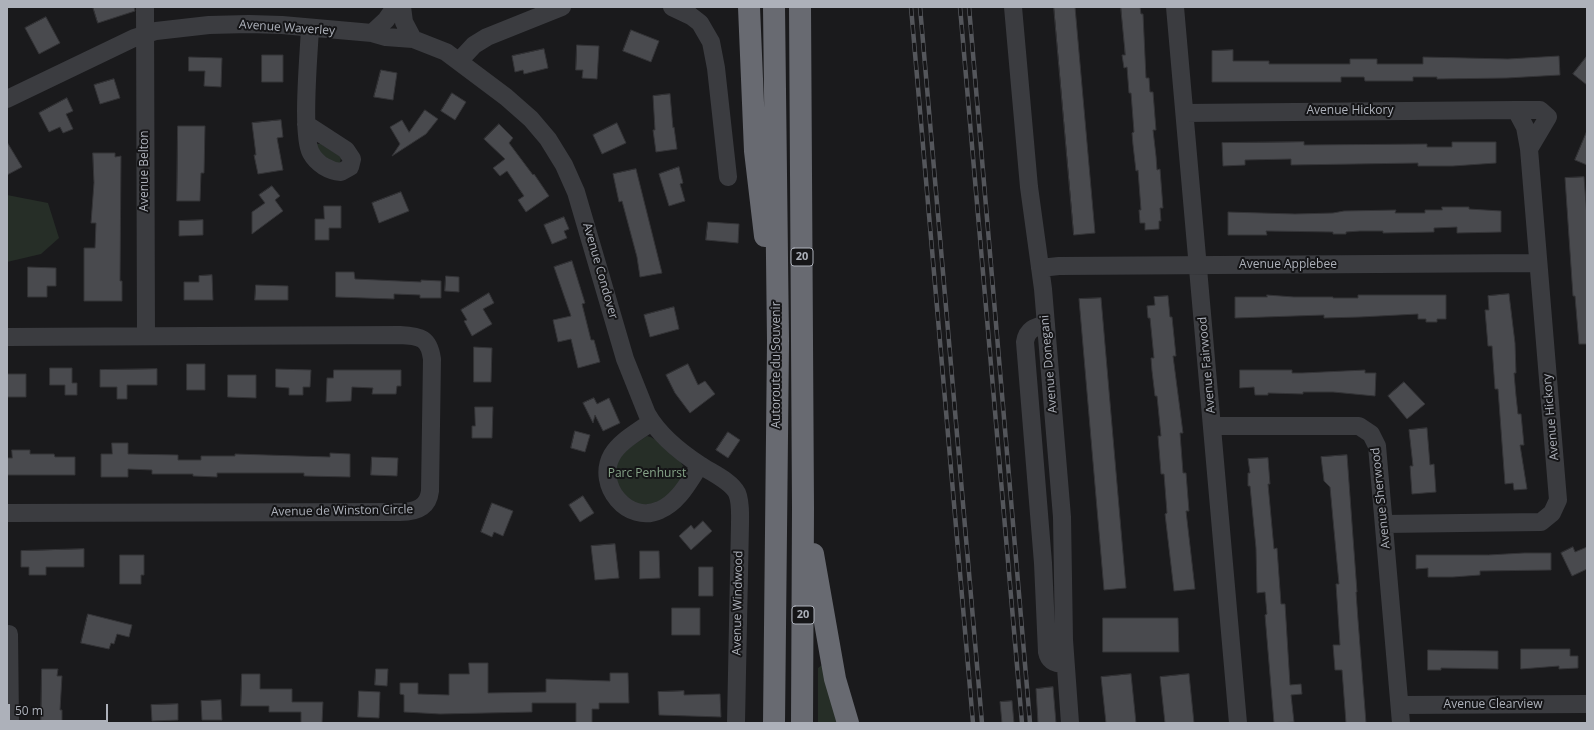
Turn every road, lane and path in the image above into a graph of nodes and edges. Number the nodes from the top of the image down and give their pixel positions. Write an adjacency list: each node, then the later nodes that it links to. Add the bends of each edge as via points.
1 (145, 7): 13 (street, Avenue Belton)
2 (395, 7): 12 (street)
3 (402, 7): 14 (street, via 404,22)
4 (562, 7): 15 (street, via 487,37 474,45)
5 (672, 7): 21 (street, via 700,23 718,45)
6 (749, 7): 27 (highway, via 755,151)
7 (774, 7): 27 (highway, Autoroute du Souvenir / 20)
8 (800, 7): 32 (highway, 20)
9 (1013, 7): 24 (street, Avenue Donegani, via 1029,187)
10 (1175, 7): 18 (street, Avenue Fairwood)
11 (310, 28): 12 (street, Avenue Waverley); 13 (street, Avenue Waverley, via 226,24); 19 (street)
12 (372, 33): 14 (street, Avenue Waverley)
13 (144, 34): 16 (street, Avenue Waverley); 25 (street, Avenue Belton)
14 (413, 39): 15 (street, Avenue Waverley, via 437,47)
15 (460, 60): 28 (street, Avenue Condover, via 531,119 548,139 564,165 581,205 625,358)
16 (7, 99)
17 (1516, 110): 18 (street, Avenue Hickory); 20 (street, Avenue Hickory, via 1525,127); 20 (street, Avenue Hickory, via 1540,110 1548,117)
18 (1185, 113): 23 (street, Avenue Fairwood)
19 (306, 124)
20 (1530, 149): 22 (street, Avenue Hickory)
21 (728, 177)
22 (1537, 263): 23 (street, Avenue Applebee); 34 (street, Avenue Hickory, via 1558,500 1552,513 1541,522)
23 (1197, 266): 24 (street, Avenue Applebee); 29 (street, Avenue Fairwood)
24 (1040, 268): 45 (street, Avenue Donegani, via 1062,517 1065,664)
25 (146, 335): 26 (street, Avenue de Winston Circle); 33 (street, Avenue de Winston Circle, via 400,335 425,340 432,359 431,483 428,500 418,510 400,512)
26 (7, 337)
27 (778, 340): 36 (highway, Autoroute du Souvenir / 20)
28 (651, 422): 30 (street, Avenue Condover, via 669,441); 30 (street, via 618,447 609,463 609,484 612,494 622,504 634,511 659,511 674,501)
29 (1212, 426): 34 (street, Avenue Sherwood, via 1359,426 1371,434 1377,446); 46 (street, Avenue Fairwood)
30 (700, 465): 31 (street, Avenue Condover)
31 (731, 485): 40 (street, Avenue Windwood, via 737,494 740,510)
32 (804, 508): 43 (highway, 20); 44 (highway, via 835,679)
33 (7, 513)
34 (1384, 524): 38 (street, Avenue Sherwood)
35 (10, 634): 39 (street)
36 (774, 685): 41 (highway); 42 (highway, Autoroute du Souvenir / 20)
37 (1587, 704): 38 (street, Avenue Clearview)
38 (1400, 705): 47 (street, Avenue Sherwood)
39 (10, 723)
40 (736, 723)
41 (766, 723)
42 (774, 723)
43 (802, 723)
44 (848, 723)
45 (1070, 723)
46 (1238, 723)
47 (1401, 723)

